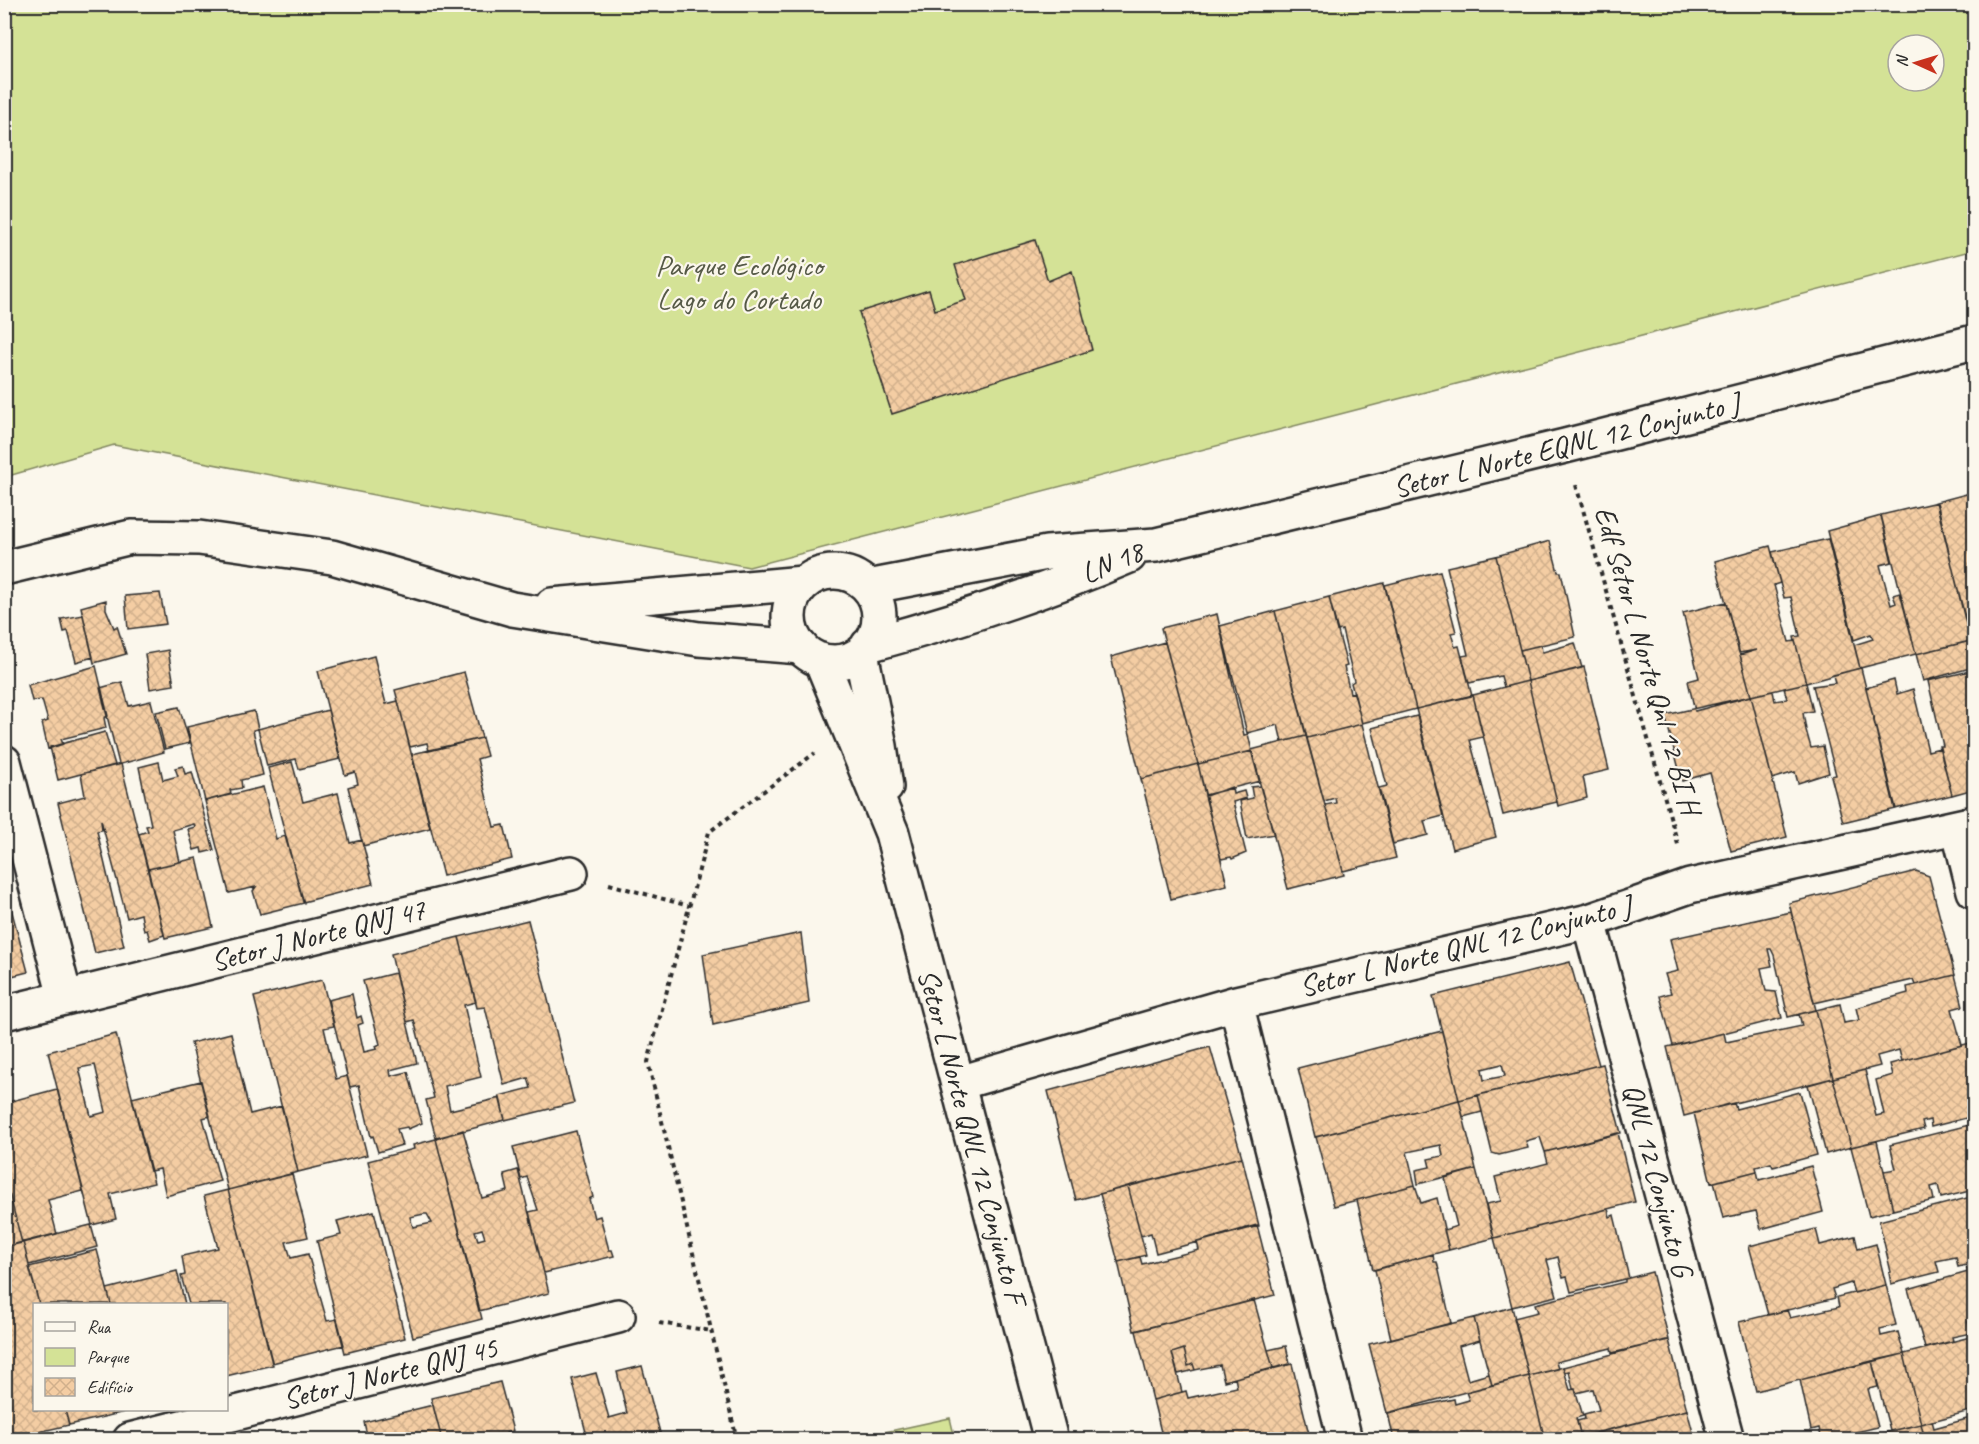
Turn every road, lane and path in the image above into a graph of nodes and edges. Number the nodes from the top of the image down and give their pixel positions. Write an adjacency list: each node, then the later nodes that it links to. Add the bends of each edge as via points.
1 (1974, 342): 2 (street, Setor L Norte EQNL 12 Conjunto J)
2 (1565, 446): 3 (street, Setor L Norte EQNL 12 Conjunto J); 15 (path, Edf Setor L Norte Qnl 12 BI H)
3 (1156, 545): 6 (street, LN 18, via 1047,553); 8 (street, LN 18, via 1083,576)
4 (4, 568): 7 (street, via 131,537 199,538 332,557)
5 (803, 584): 6 (street, via 819,574 837,571 854,576); 7 (street); 9 (street, via 793,598 789,614 791,632)
6 (868, 587): 8 (street, via 878,605 878,627)
7 (512, 609): 9 (street)
8 (865, 649): 9 (street, via 841,662); 13 (street)
9 (811, 654): 10 (street)
10 (849, 729): 13 (street); 17 (path, via 709,832)
11 (4, 762): 19 (street)
12 (1966, 825): 15 (street, Setor L Norte QNL 12 Conjunto J); 16 (street)
13 (892, 833): 22 (street, Setor L Norte QNL 12 Conjunto F)
14 (571, 873): 17 (path); 19 (street, Setor J Norte QNJ 47)
15 (1690, 886): 18 (street, Setor L Norte QNL 12 Conjunto J)
16 (1974, 891)
17 (690, 906): 24 (path, via 648,1062)
18 (1589, 921): 20 (street, Setor L Norte QNL 12 Conjunto J); 30 (street, QNL 12 Conjunto G)
19 (64, 997): 21 (street, Setor J Norte QNJ 47)
20 (1236, 1003): 22 (street, Setor L Norte QNL 12 Conjunto J); 29 (street)
21 (4, 1013)
22 (959, 1083): 28 (street, Setor L Norte QNL 12 Conjunto F)
23 (618, 1316): 24 (path); 25 (street, Setor J Norte QNJ 45)
24 (712, 1332): 27 (path)
25 (164, 1435): 26 (street, Setor J Norte QNJ 45)
26 (130, 1440)
27 (737, 1440)
28 (1051, 1440)
29 (1346, 1440)
30 (1727, 1440)

